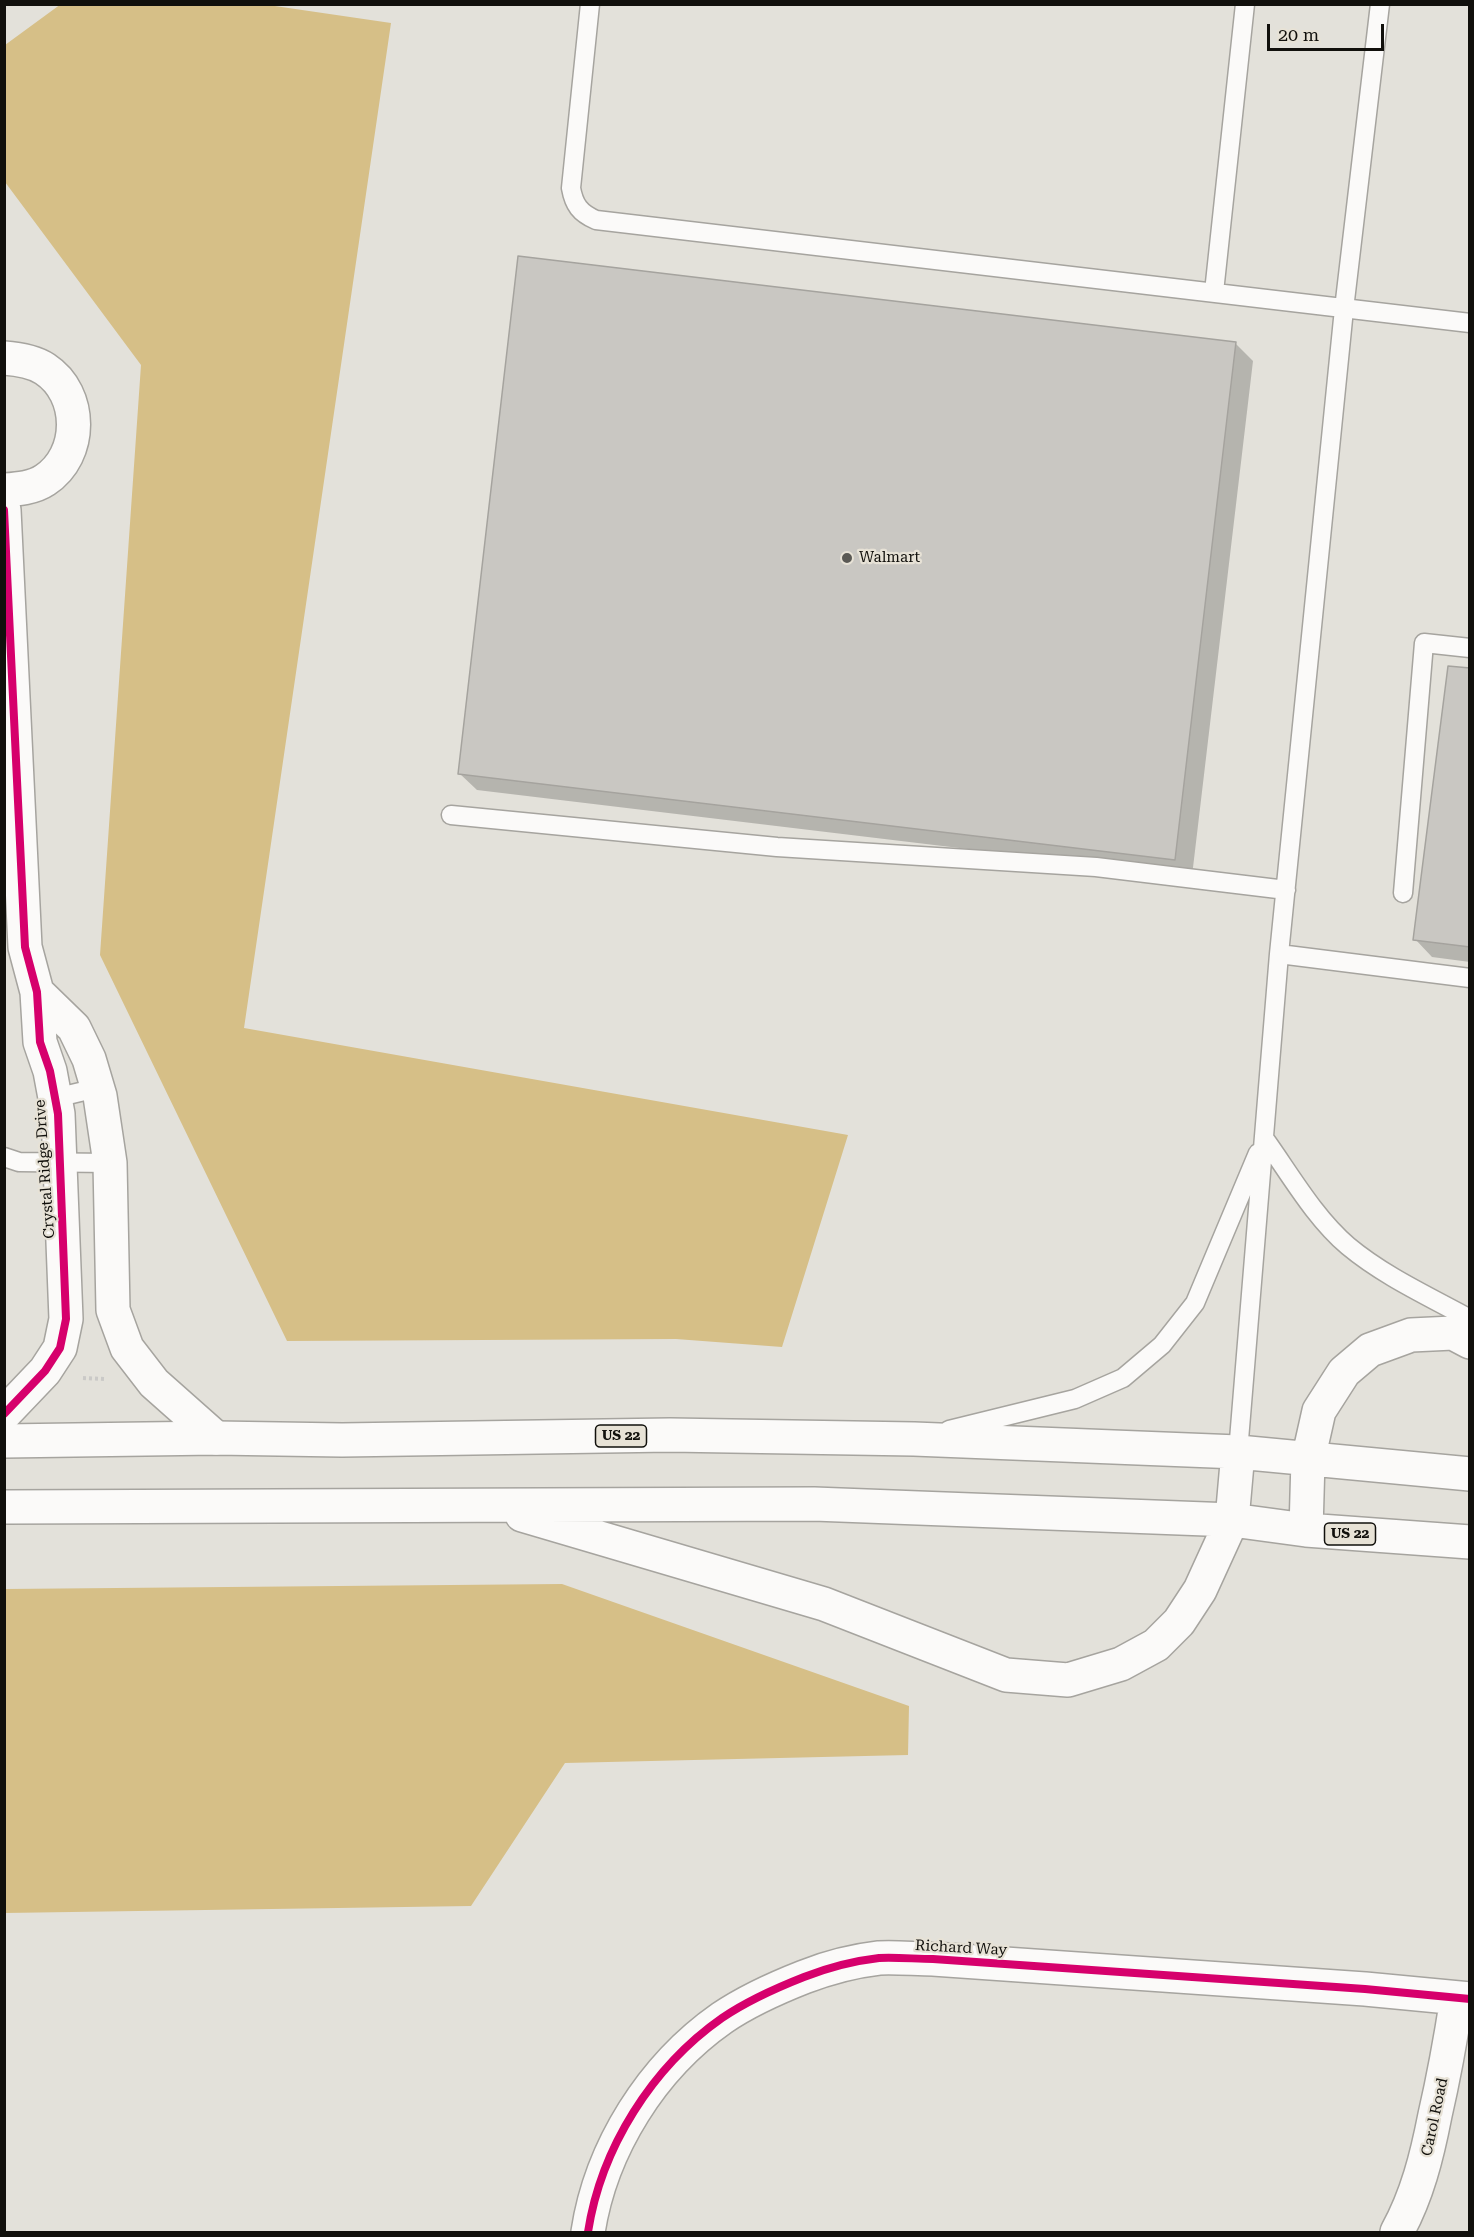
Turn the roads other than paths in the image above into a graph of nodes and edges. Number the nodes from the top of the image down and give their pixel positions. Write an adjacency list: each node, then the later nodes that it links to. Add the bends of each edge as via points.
1 (590, 4): 4 (lane, via 571,188 576,207 590,218)
2 (1245, 4): 4 (lane)
3 (1380, 4): 5 (lane)
4 (1214, 292): 5 (lane)
5 (1344, 309): 6 (lane); 14 (lane)
6 (1470, 323)
7 (4, 358): 8 (main road, via 24,360 45,369 61,384 72,404 74,426 70,449 60,467 44,481 25,489)
8 (4, 490)
9 (4, 510): 11 (main road, Crystal Ridge Drive)
10 (1470, 648): 15 (lane, via 1424,644)
11 (8, 660): 12 (main road, Crystal Ridge Drive)
12 (11, 778): 18 (main road, Crystal Ridge Drive, via 25,947)
13 (452, 814): 14 (lane, via 777,847 1096,867)
14 (1286, 890): 16 (lane)
15 (1404, 892)
16 (1279, 954): 17 (lane); 21 (lane)
17 (1470, 978)
18 (37, 992): 19 (main road, via 74,1028); 20 (main road, Crystal Ridge Drive, via 40,1042)
19 (97, 1088): 20 (lane); 24 (main road)
20 (55, 1098): 23 (main road, Crystal Ridge Drive)
21 (1264, 1138): 25 (lane, via 1318,1214 1347,1245 1380,1269); 29 (lane, via 1196,1303 1142,1363 1124,1378 1075,1399); 31 (lane)
22 (4, 1157): 23 (lane, via 19,1162)
23 (61, 1162): 24 (lane); 27 (main road, Crystal Ridge Drive, via 66,1319 60,1348 45,1371)
24 (110, 1163): 28 (main road, via 112,1310 127,1348 154,1383)
25 (1470, 1319)
26 (1470, 1342): 32 (main road, via 1453,1333 1411,1335 1370,1350 1344,1372 1319,1411)
27 (4, 1414)
28 (216, 1438): 29 (main road, US 22, via 670,1435); 30 (main road, US 22)
29 (914, 1439): 31 (main road, US 22)
30 (4, 1441)
31 (1238, 1452): 32 (main road, US 22); 36 (main road)
32 (1308, 1460): 33 (main road, US 22); 37 (main road)
33 (1470, 1474)
34 (489, 1505): 35 (main road, US 22); 36 (main road, US 22, via 814,1504); 36 (main road, via 824,1604 1006,1675 1068,1680 1121,1664 1156,1645 1179,1622 1200,1590)
35 (4, 1507)
36 (1232, 1520): 37 (main road, US 22)
37 (1306, 1530): 38 (main road, US 22)
38 (1470, 1542)
39 (1463, 1999): 40 (main road, Richard Way, via 933,1959 879,1958 826,1969 774,1989 722,2018 676,2058 634,2110 604,2169); 41 (main road, Carol Road, via 1425,2164)
40 (588, 2232)
41 (1397, 2232)

